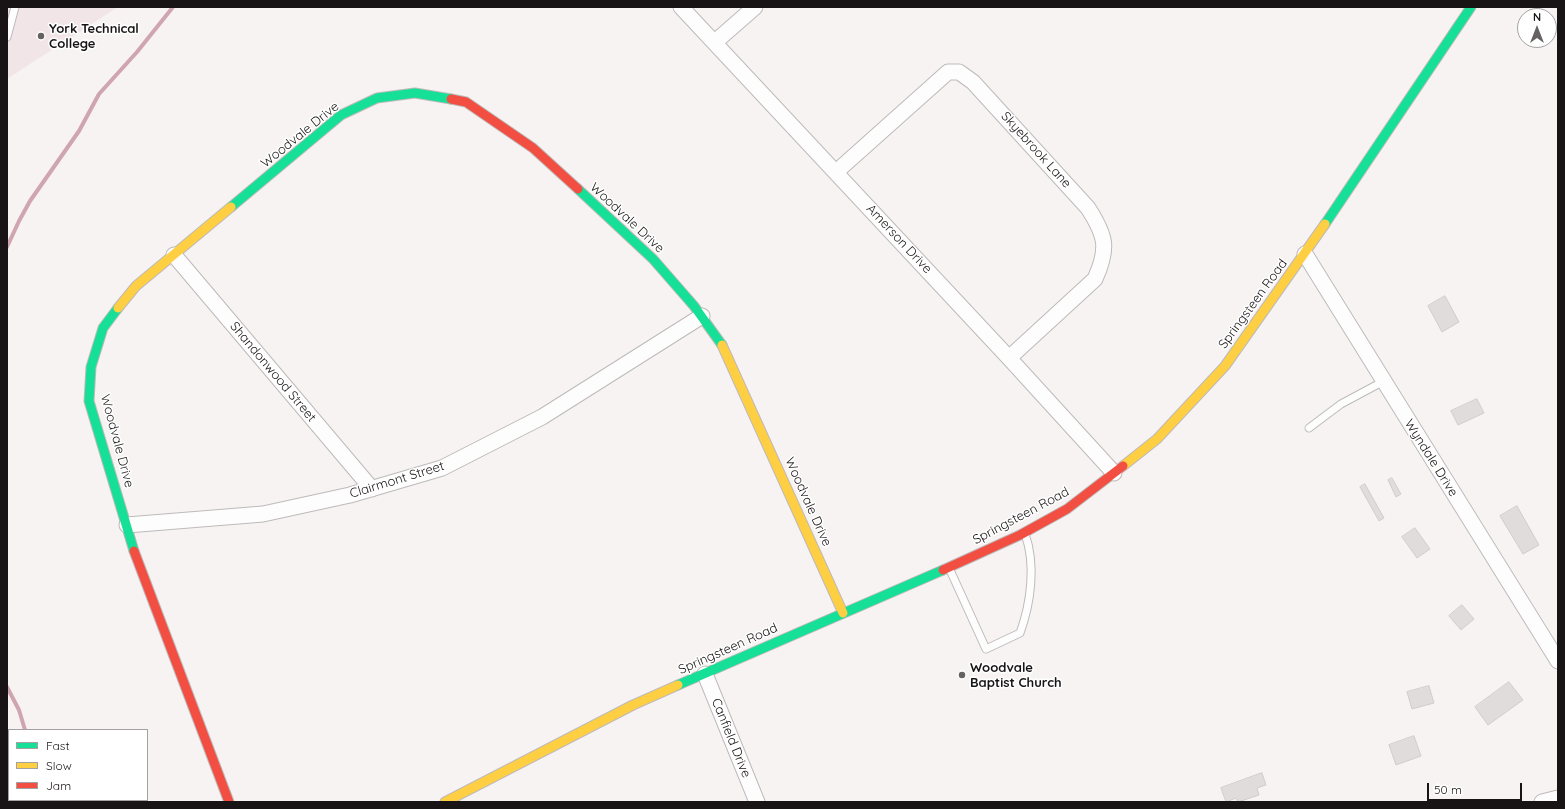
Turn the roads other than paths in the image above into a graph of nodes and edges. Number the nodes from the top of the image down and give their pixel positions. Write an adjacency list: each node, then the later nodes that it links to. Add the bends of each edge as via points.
1 (15, 7): 5 (lane)
2 (681, 7): 6 (street, Amerson Drive)
3 (755, 7): 6 (street)
4 (1471, 7): 8 (street, Springsteen Road)
5 (7, 36)
6 (715, 42): 7 (street, Amerson Drive)
7 (836, 172): 11 (street, Amerson Drive); 11 (street, Skyebrook Lane, via 948,72 959,72 973,82 1088,208 1101,229 1104,245 1102,262 1095,279)
8 (1305, 254): 12 (street, Wyndale Drive); 14 (street, Springsteen Road, via 1269,307 1188,408 1162,434)
9 (174, 255): 10 (street, Woodvale Drive, via 341,115 377,98 415,93 466,102 533,148 653,259); 15 (street, Shandonwood Street); 16 (street, Woodvale Drive, via 136,286 103,328 91,367 90,401)
10 (702, 316): 15 (street, Clairmont Street, via 542,417 442,468); 19 (street, Woodvale Drive, via 720,340)
11 (1010, 358): 14 (street, Amerson Drive)
12 (1384, 381): 13 (lane, via 1341,404); 20 (street, Wyndale Drive)
13 (1309, 428)
14 (1114, 473): 17 (street, Springsteen Road, via 1068,508)
15 (372, 489): 16 (street, Clairmont Street, via 263,514)
16 (127, 525): 23 (street, Woodvale Drive, via 132,545)
17 (1024, 532): 18 (street, Springsteen Road); 18 (lane, via 1030,548 1030,571 1027,613 1020,633 986,649)
18 (949, 568): 19 (street, Springsteen Road)
19 (843, 612): 21 (street, Springsteen Road)
20 (1558, 661)
21 (705, 674): 24 (street, Springsteen Road, via 633,705); 25 (street, Canfield Drive)
22 (1558, 798): 26 (street)
23 (228, 802)
24 (445, 802)
25 (757, 802)
26 (1542, 802)

